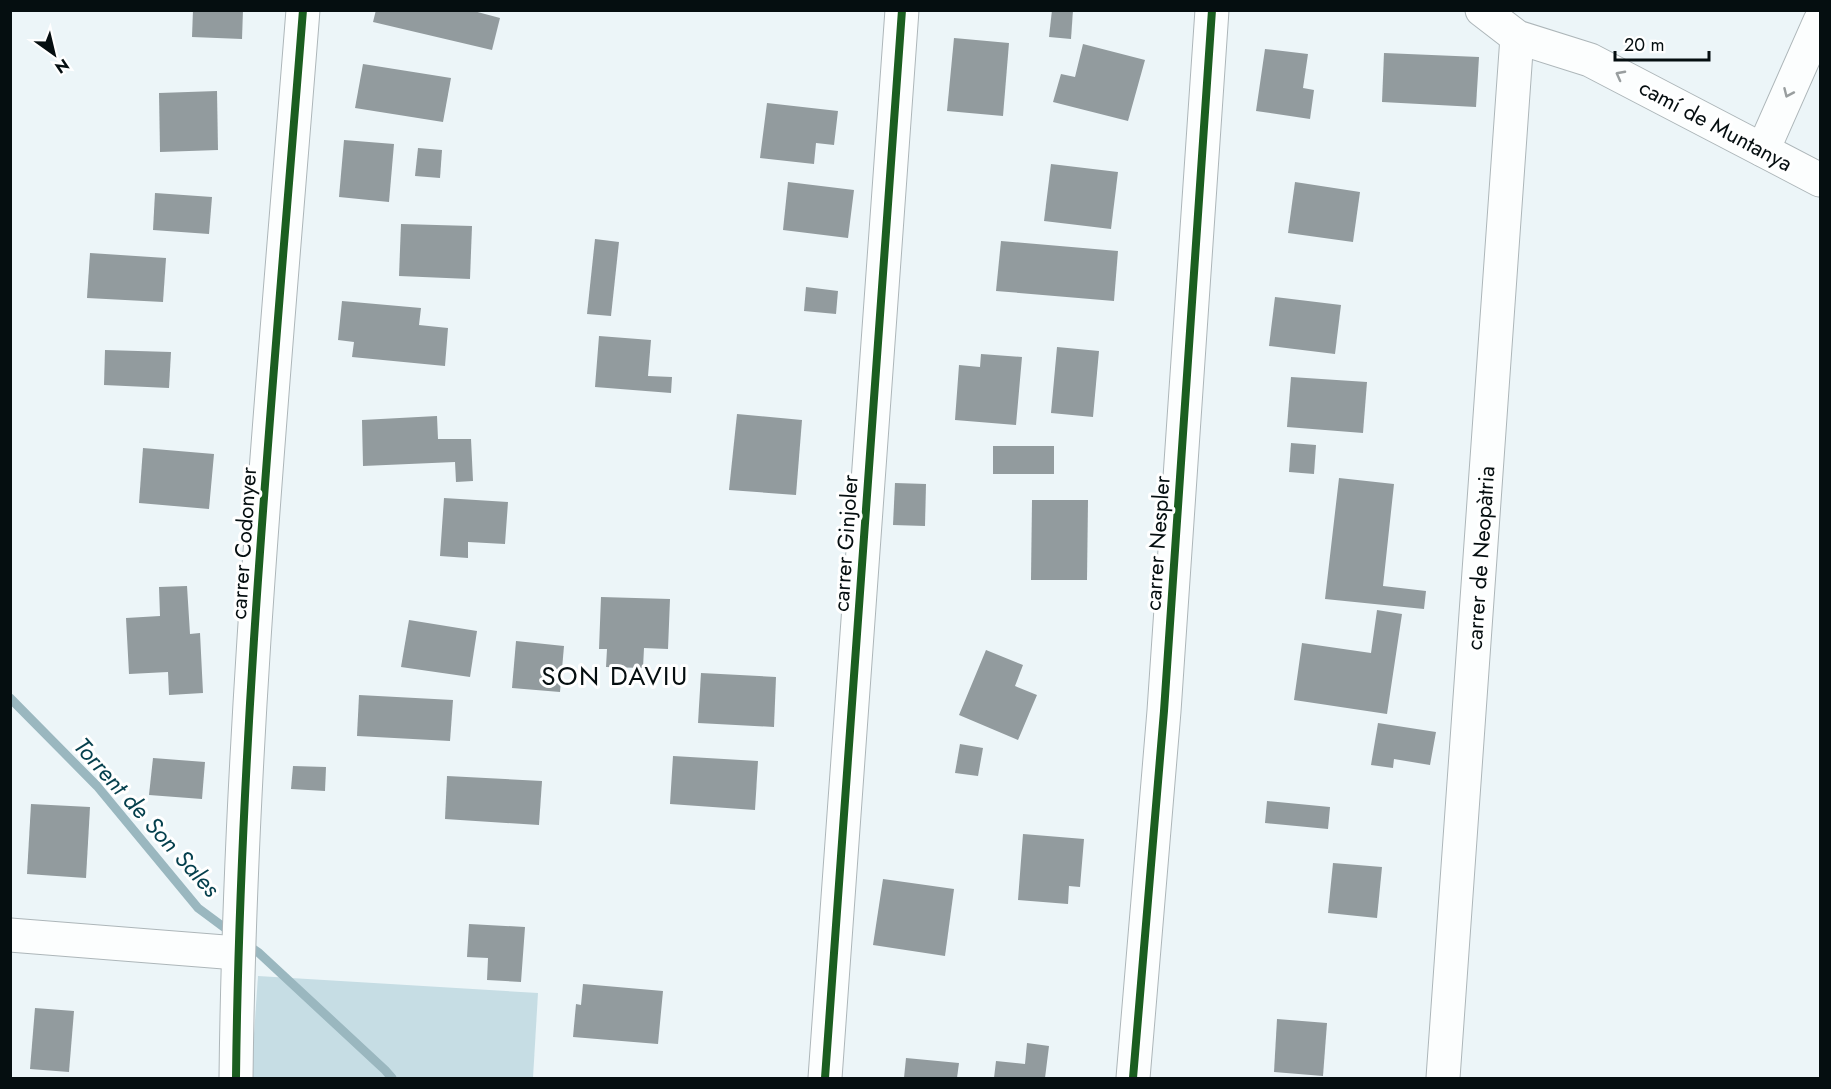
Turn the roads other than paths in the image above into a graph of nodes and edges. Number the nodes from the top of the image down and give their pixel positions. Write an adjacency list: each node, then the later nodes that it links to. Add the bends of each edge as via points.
1 (303, 10): 10 (street, carrer Codonyer, via 258,571)
2 (902, 10): 12 (street, carrer Ginjoler)
3 (1212, 10): 13 (street, carrer Nespler, via 1165,699)
4 (1482, 10): 6 (street, camí de Muntanya)
5 (1821, 21): 7 (street, one-way to 7)
6 (1517, 37): 7 (street, camí de Muntanya, one-way to 6, via 1590,60); 14 (street, carrer de Neopàtria)
7 (1762, 150): 8 (street, camí de Muntanya)
8 (1821, 180)
9 (10, 935): 10 (street)
10 (237, 952): 11 (street, carrer Codonyer)
11 (236, 1078)
12 (825, 1078)
13 (1133, 1078)
14 (1443, 1078)

